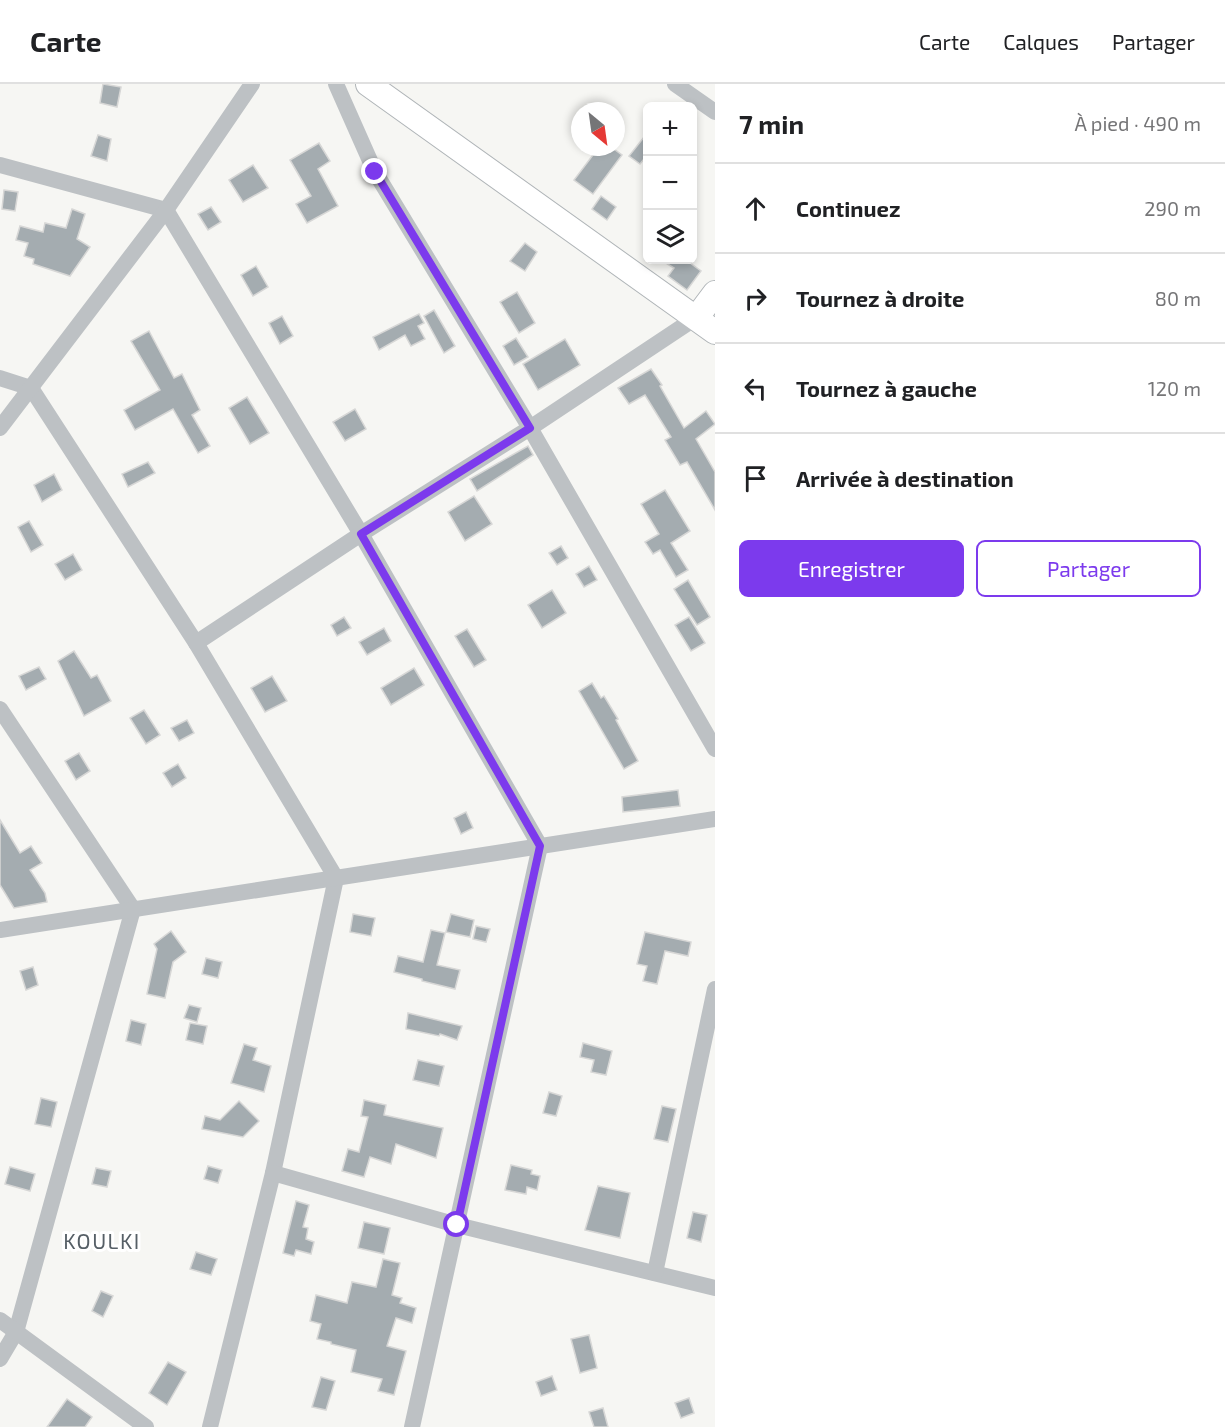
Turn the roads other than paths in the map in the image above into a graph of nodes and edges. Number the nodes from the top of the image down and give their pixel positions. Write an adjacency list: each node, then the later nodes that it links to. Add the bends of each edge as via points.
1 (252, 84): 7 (street)
2 (336, 84): 14 (street, via 375,172)
3 (368, 84): 9 (main road)
4 (675, 84): 5 (street)
5 (715, 112)
6 (0, 165): 7 (street)
7 (166, 210): 12 (street); 15 (street)
8 (715, 293): 9 (main road)
9 (696, 317): 10 (main road); 14 (street)
10 (715, 332)
11 (0, 378): 12 (street)
12 (31, 388): 13 (street); 16 (street)
13 (0, 428)
14 (530, 428): 15 (street); 18 (street)
15 (361, 534): 16 (street); 20 (street)
16 (196, 642): 21 (street)
17 (0, 709): 22 (street)
18 (715, 749)
19 (715, 819): 20 (street)
20 (540, 846): 21 (street); 26 (street)
21 (336, 878): 22 (street); 25 (street)
22 (132, 909): 23 (street); 30 (street)
23 (0, 930)
24 (715, 989): 27 (street)
25 (273, 1173): 26 (street); 33 (street)
26 (457, 1225): 27 (street); 34 (street)
27 (655, 1273): 28 (street)
28 (715, 1287)
29 (0, 1320): 30 (street)
30 (16, 1332): 31 (street); 32 (street)
31 (0, 1359)
32 (146, 1427)
33 (210, 1427)
34 (412, 1427)

